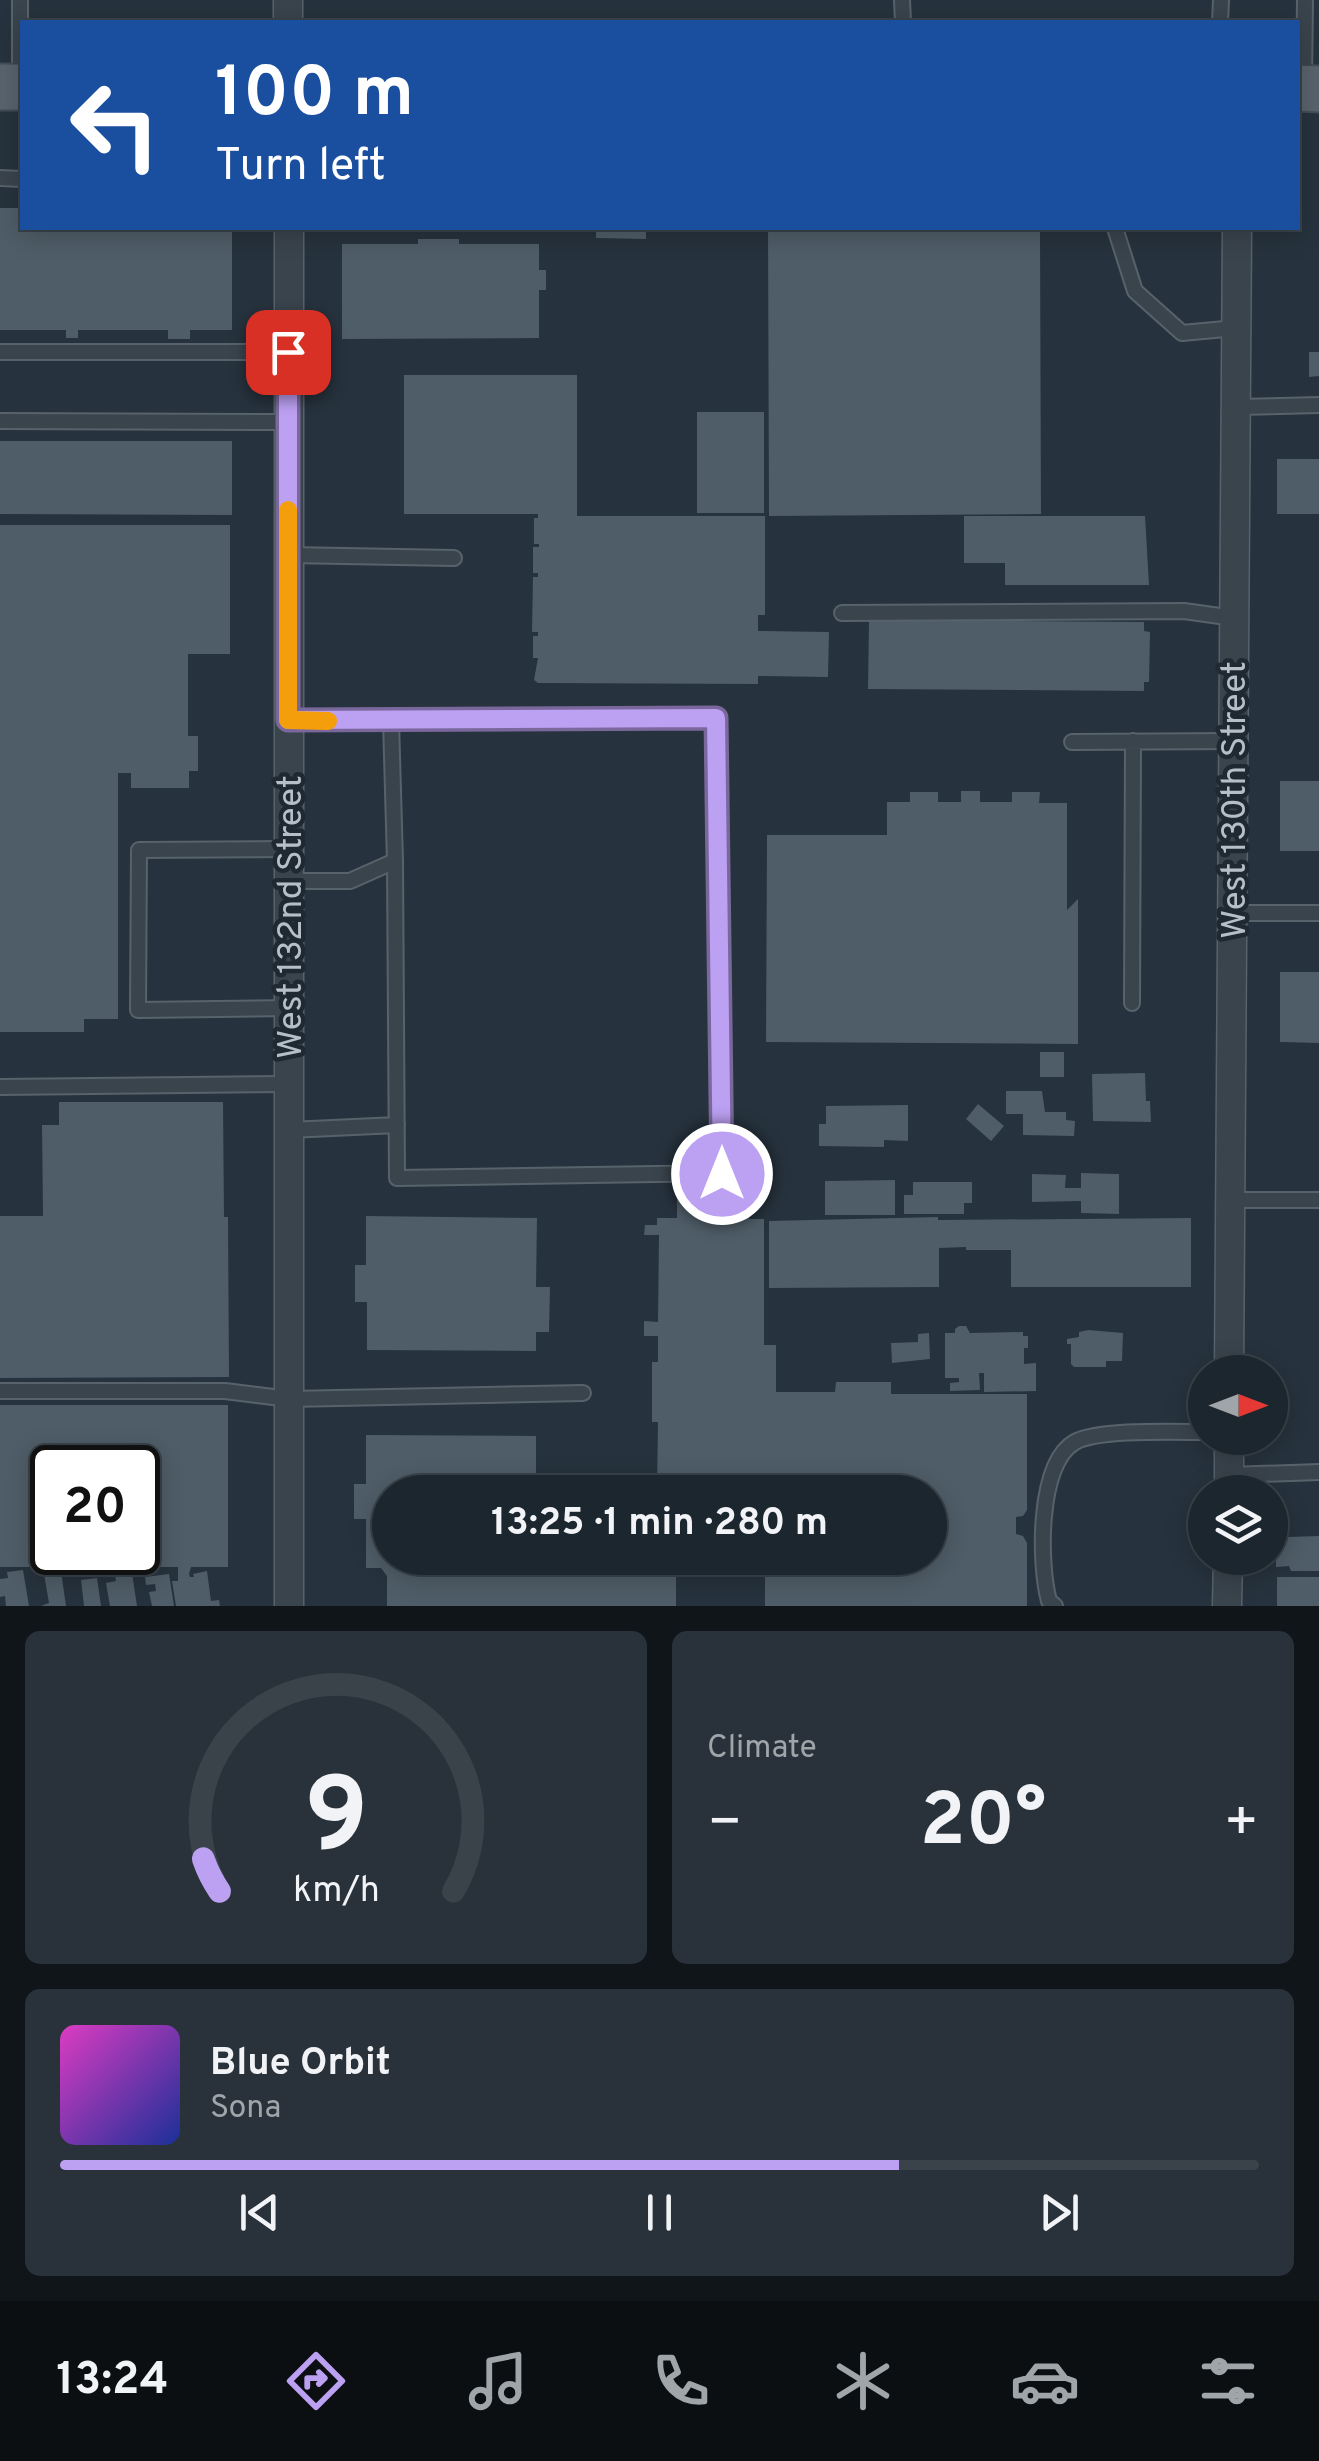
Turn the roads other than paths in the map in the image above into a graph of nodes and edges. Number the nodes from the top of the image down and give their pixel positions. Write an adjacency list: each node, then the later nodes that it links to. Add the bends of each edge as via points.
1 (20, 0): 3 (lane)
2 (1305, 0): 4 (lane)
3 (14, 87)
4 (1307, 88)
5 (288, 230): 10 (street, West 132nd Street)
6 (1116, 230): 8 (lane, via 1135,291 1182,333)
7 (1237, 230): 8 (street, West 130th Street)
8 (1236, 328): 12 (street, West 130th Street)
9 (0, 352): 10 (lane)
10 (288, 352): 14 (street, West 132nd Street)
11 (1319, 405): 12 (lane)
12 (1236, 408): 18 (street, West 130th Street)
13 (0, 421): 14 (lane)
14 (288, 422): 15 (street, West 132nd Street)
15 (288, 556): 16 (lane); 19 (street, West 132nd Street)
16 (454, 558)
17 (842, 613): 18 (lane, via 1184,611)
18 (1234, 618): 22 (street, West 130th Street)
19 (288, 720): 20 (lane); 24 (street, West 132nd Street)
20 (391, 721): 25 (lane); 33 (lane, via 716,718 722,1174 397,1178)
21 (1132, 741): 22 (lane); 23 (lane); 29 (lane)
22 (1234, 741): 27 (street, West 130th Street)
23 (1072, 742)
24 (288, 850): 26 (street, West 132nd Street); 30 (lane, via 140,850 138,1010)
25 (395, 861): 26 (lane, via 350,881); 33 (lane)
26 (288, 881): 30 (street, West 132nd Street)
27 (1232, 913): 28 (lane); 35 (street, West 130th Street)
28 (1319, 913)
29 (1132, 1003)
30 (288, 1008): 31 (street, West 132nd Street)
31 (288, 1084): 32 (lane); 34 (street, West 132nd Street)
32 (0, 1087)
33 (397, 1125): 34 (lane)
34 (288, 1130): 40 (street, West 132nd Street)
35 (1230, 1200): 36 (lane); 37 (street, West 130th Street)
36 (1319, 1200)
37 (1229, 1355)
38 (0, 1391): 40 (lane, via 225,1390)
39 (583, 1394): 40 (lane)
40 (288, 1399): 45 (street, West 132nd Street)
41 (1188, 1433): 46 (lane, via 1077,1440 1059,1454 1046,1500 1042,1576)
42 (1319, 1472): 43 (lane)
43 (1288, 1476)
44 (1228, 1575): 47 (street)
45 (288, 1606)
46 (1055, 1606)
47 (1228, 1606)

